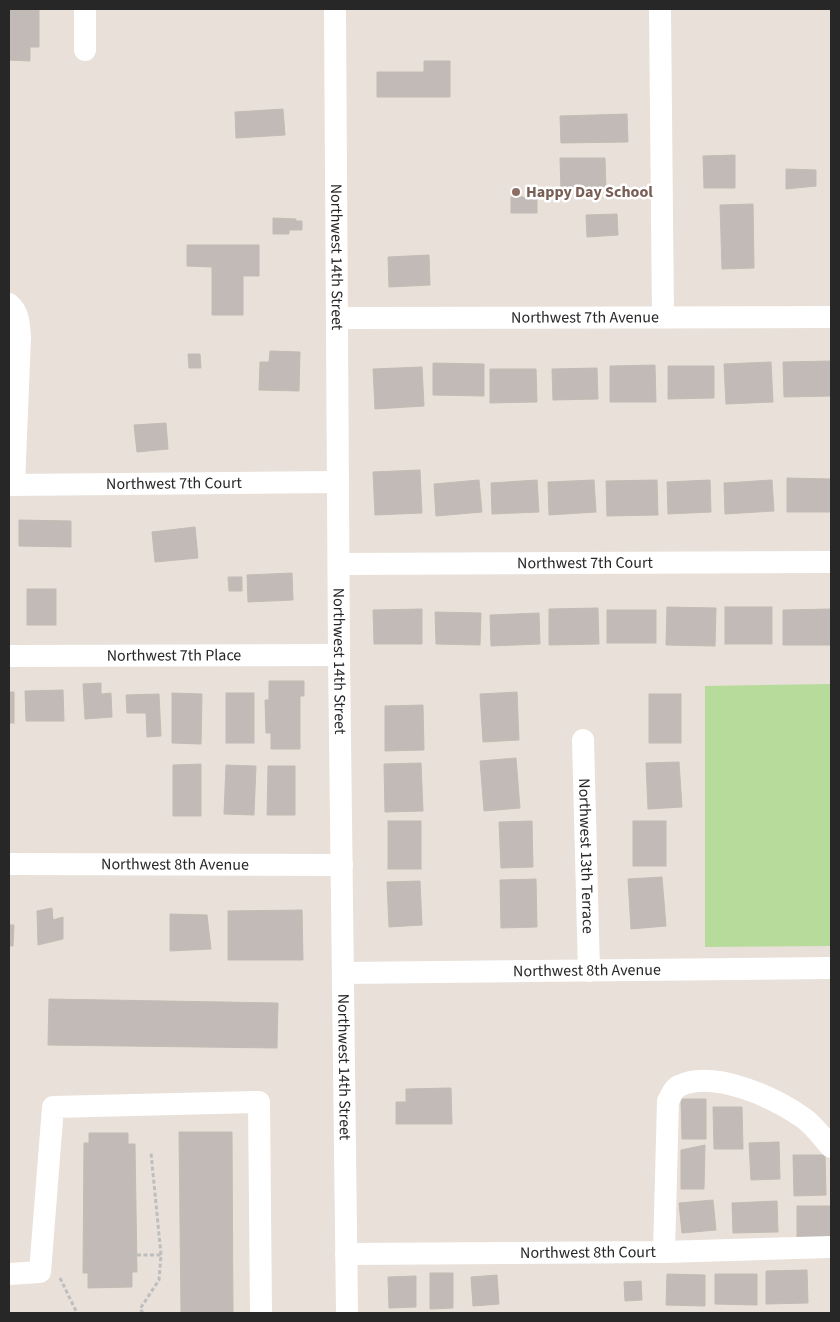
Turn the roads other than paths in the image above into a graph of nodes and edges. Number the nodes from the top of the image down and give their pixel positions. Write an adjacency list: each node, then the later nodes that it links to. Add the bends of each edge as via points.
1 (85, 9): 4 (street)
2 (335, 9): 8 (street, Northwest 14th Street)
3 (660, 9): 6 (street)
4 (85, 50)
5 (11, 306): 10 (street, via 18,316 20,337)
6 (663, 317): 7 (street, Northwest 7th Avenue); 8 (street, Northwest 7th Avenue)
7 (831, 317)
8 (337, 318): 9 (street, Northwest 14th Street)
9 (338, 482): 10 (street, Northwest 7th Court); 12 (street, Northwest 14th Street)
10 (11, 485)
11 (831, 562): 12 (street, Northwest 7th Court)
12 (339, 564): 13 (street, Northwest 14th Street)
13 (339, 655): 14 (street, Northwest 7th Place); 17 (street, Northwest 14th Street)
14 (9, 656)
15 (583, 740): 19 (street, Northwest 13th Terrace)
16 (9, 864): 17 (street, Northwest 8th Avenue)
17 (342, 864): 20 (street, Northwest 14th Street)
18 (831, 968): 19 (street, Northwest 8th Avenue)
19 (589, 971): 20 (street, Northwest 8th Avenue)
20 (343, 973): 24 (street, Northwest 14th Street)
21 (831, 1147): 23 (street, via 804,1118 743,1087 699,1080 677,1086 668,1101)
22 (831, 1247): 23 (street, Northwest 8th Court)
23 (664, 1252): 24 (street, Northwest 8th Court)
24 (346, 1254): 27 (street, Northwest 14th Street)
25 (9, 1274): 26 (street, via 40,1272 53,1107 259,1102)
26 (262, 1313)
27 (347, 1313)

